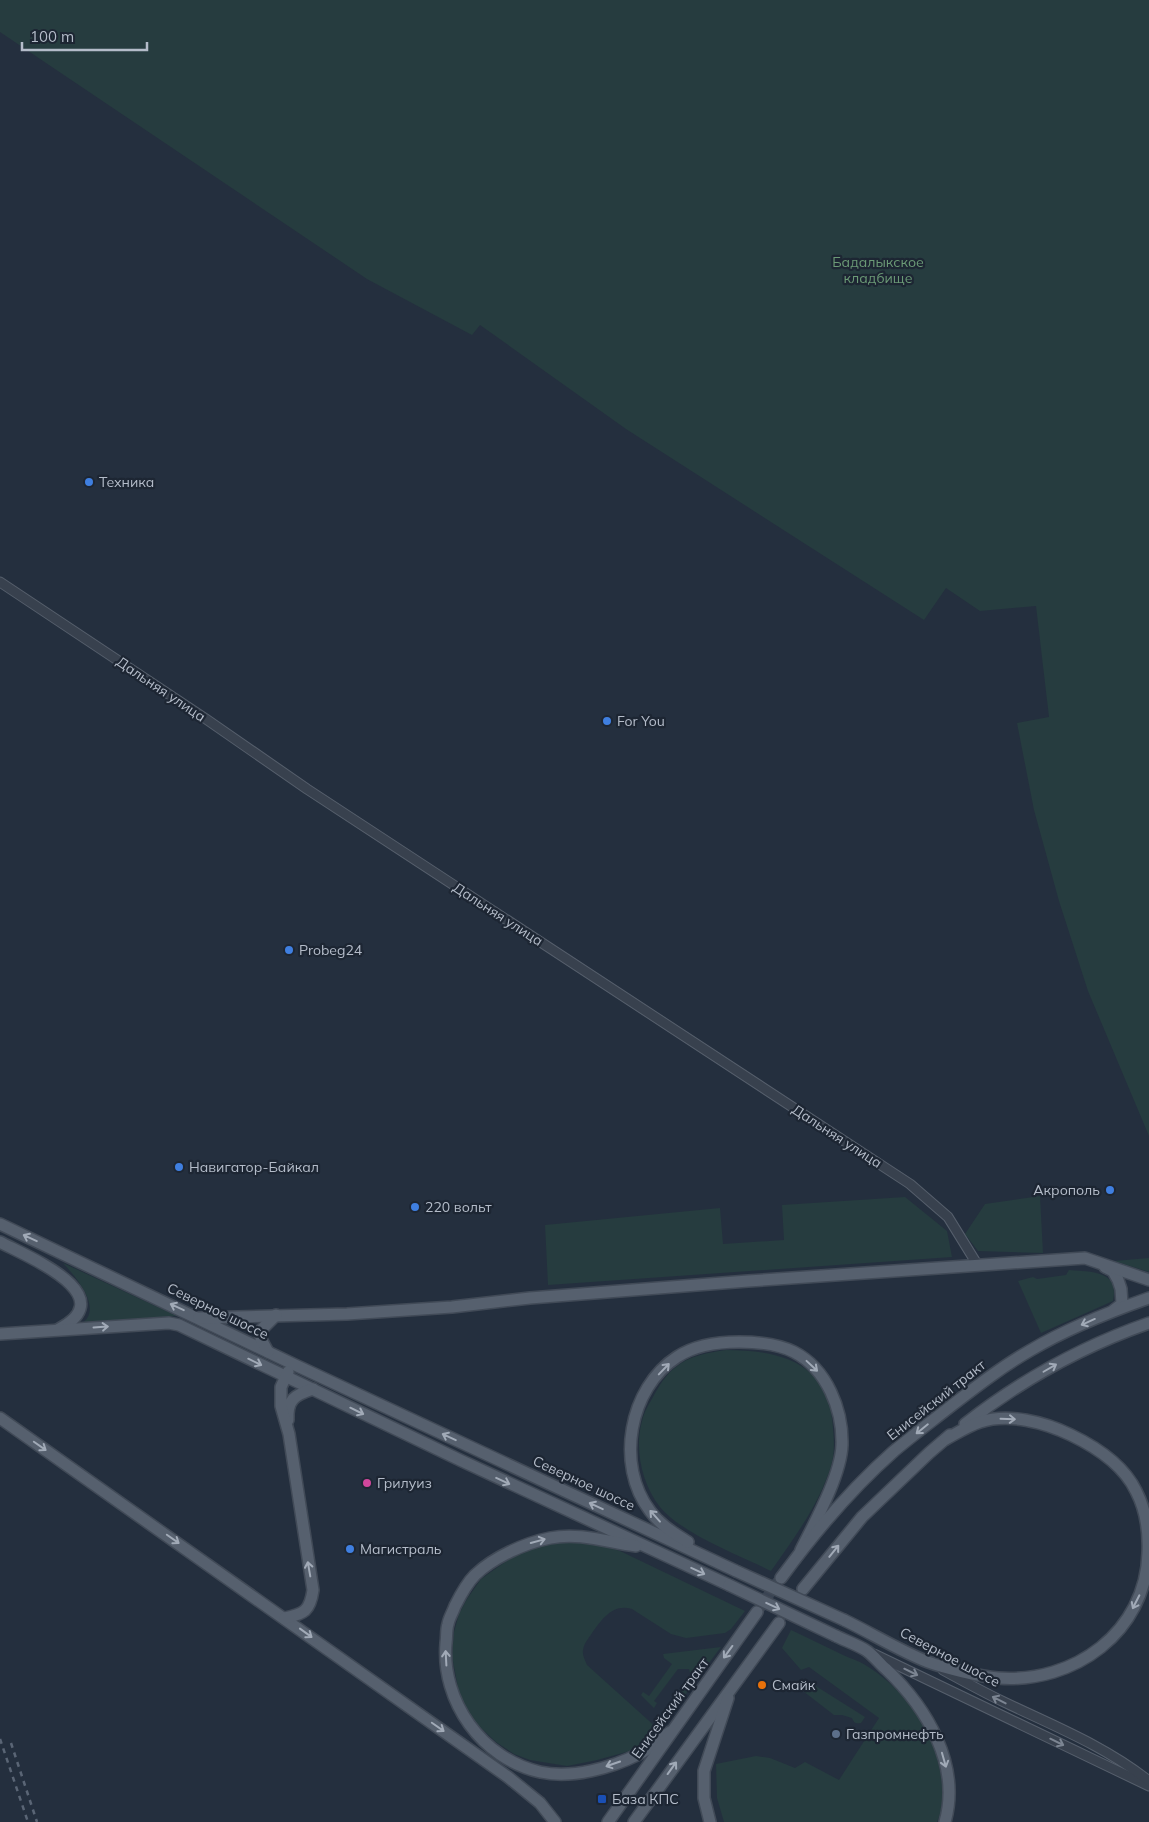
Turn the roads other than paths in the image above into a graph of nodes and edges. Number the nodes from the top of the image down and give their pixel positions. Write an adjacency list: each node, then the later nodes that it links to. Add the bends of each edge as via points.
1 (0, 582): 5 (street, Дальняя улица, via 308,789 910,1184 948,1217)
2 (0, 1224): 10 (main road, Северное шоссе, one-way to 2)
3 (0, 1242): 12 (main road, via 60,1274 79,1296 78,1316)
4 (1085, 1258): 5 (main road); 6 (main road); 8 (main road, via 1113,1271 1118,1280 1122,1304)
5 (977, 1264): 9 (main road, via 347,1314)
6 (1149, 1280)
7 (1149, 1298): 8 (main road, Енисейский тракт)
8 (1110, 1312): 22 (main road, Енисейский тракт, one-way to 22, via 1032,1349 972,1390 894,1452 842,1503)
9 (276, 1315): 10 (main road); 14 (main road, via 260,1331)
10 (199, 1318): 14 (main road, Северное шоссе)
11 (1149, 1323): 20 (main road, one-way to 11, via 984,1409 1051,1367)
12 (57, 1330): 13 (main road, Северное шоссе); 16 (main road, Северное шоссе, one-way to 16, via 179,1325)
13 (0, 1334)
14 (268, 1352): 15 (main road, Северное шоссе)
15 (293, 1364): 16 (main road); 23 (main road, Северное шоссе, one-way to 15)
16 (286, 1377): 17 (main road, Северное шоссе); 19 (main road, via 281,1387 281,1406)
17 (313, 1389): 19 (main road, via 295,1396 290,1403); 21 (main road, Северное шоссе, one-way to 21)
18 (0, 1418): 27 (main road, one-way to 27)
19 (289, 1434): 27 (main road, one-way to 19, via 299,1615 306,1609 311,1603 313,1590)
20 (946, 1439): 25 (main road, one-way to 20, via 862,1517); 30 (main road, one-way to 30, via 979,1423 996,1419 1039,1423 1079,1439 1119,1468 1136,1490 1149,1538 1148,1565 1140,1594 1114,1636 1074,1665 1050,1674 998,1678)
21 (651, 1549): 29 (main road, Северное шоссе, one-way to 29, bridge); 32 (main road, one-way to 21, via 641,1754 613,1765 562,1774 540,1772 502,1755 482,1739 454,1701 447,1679 448,1624 460,1597 475,1575 501,1557 551,1538 578,1536)
22 (802, 1550): 23 (main road, one-way to 22, via 663,1526 650,1511 633,1478 629,1451 631,1429 647,1389 677,1357 701,1346 726,1342 769,1344 794,1352 814,1366 828,1385 840,1421 841,1457); 24 (main road, Енисейский тракт)
23 (723, 1565): 30 (main road, Северное шоссе, bridge)
24 (781, 1578)
25 (803, 1588)
26 (757, 1612): 32 (main road, Енисейский тракт, one-way to 32)
27 (285, 1618): 35 (main road, one-way to 35, via 508,1777 540,1803)
28 (779, 1623): 31 (main road)
29 (867, 1651): 34 (street, Северное шоссе, one-way to 34); 39 (main road, one-way to 39, via 911,1696 931,1726 946,1766 950,1789)
30 (929, 1662): 33 (street, Северное шоссе, one-way to 30, via 1096,1745 1001,1701)
31 (734, 1684): 37 (main road, one-way to 31); 38 (main road, via 704,1771 704,1798)
32 (670, 1732): 36 (main road, Енисейский тракт)
33 (1149, 1781)
34 (1149, 1786)
35 (554, 1822)
36 (608, 1822)
37 (634, 1822)
38 (710, 1822)
39 (944, 1822)

